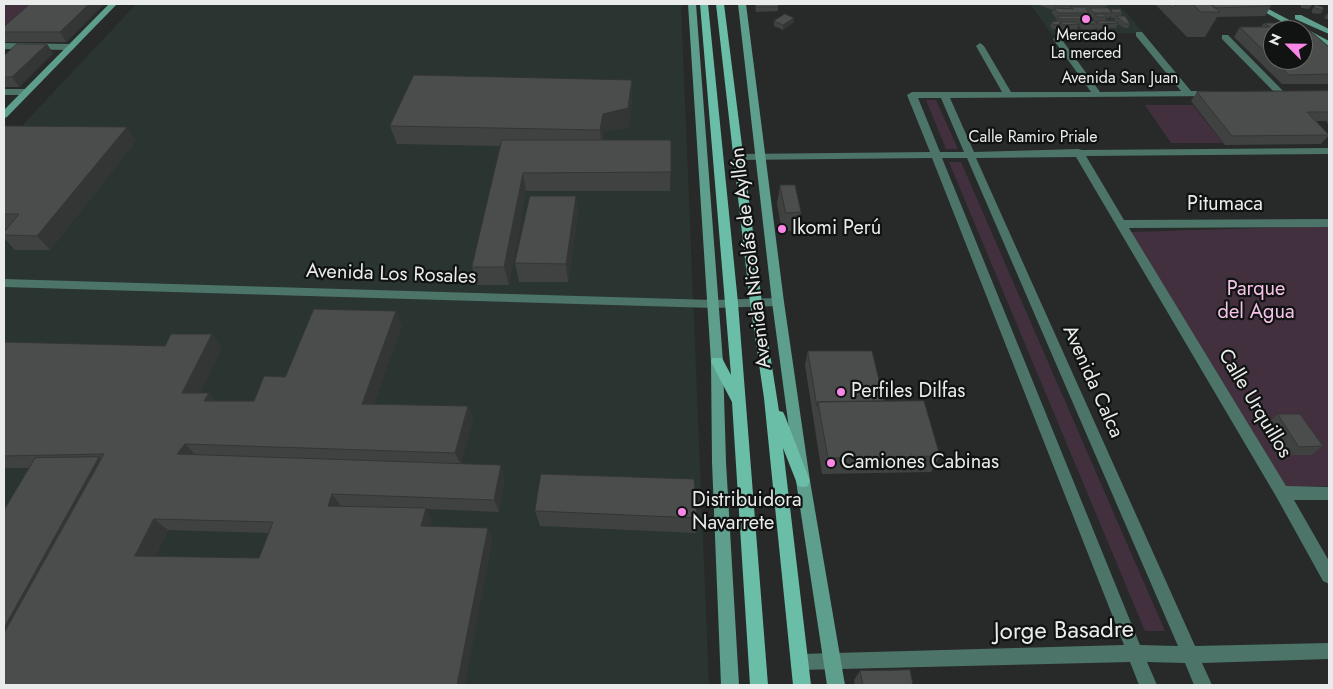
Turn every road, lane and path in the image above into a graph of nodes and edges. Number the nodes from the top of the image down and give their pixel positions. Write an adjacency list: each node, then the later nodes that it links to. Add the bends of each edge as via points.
1 (113, 4): 17 (main road)
2 (692, 4): 38 (main road, Avenida Nicolás de Ayllón)
3 (704, 4): 8 (main road, Avenida Nicolás de Ayllón)
4 (720, 4): 9 (main road, Avenida Nicolás de Ayllón)
5 (742, 4): 32 (main road, Avenida Nicolás de Ayllón)
6 (1254, 4): 14 (main road)
7 (1270, 4): 10 (main road)
8 (707, 27): 9 (main road); 39 (main road, Avenida Nicolás de Ayllón)
9 (723, 28): 31 (main road, Avenida Nicolás de Ayllón)
10 (1329, 32)
11 (1139, 34): 21 (street)
12 (1224, 37): 23 (street, via 1286,94)
13 (1057, 39): 20 (street)
14 (1329, 44)
15 (4, 46): 17 (street)
16 (980, 46): 25 (street)
17 (71, 47): 19 (main road)
18 (4, 92): 19 (street)
19 (26, 92): 26 (main road)
20 (1097, 94): 21 (street, Avenida San Juan); 25 (street, Avenida San Juan)
21 (1188, 94): 22 (street, Avenida San Juan)
22 (1225, 94)
23 (1263, 94)
24 (944, 95): 25 (street, Avenida San Juan); 29 (street, Avenida San Juan, via 912,95); 30 (street, Avenida Calca)
25 (1008, 95)
26 (4, 115)
27 (1329, 151): 28 (street, Calle Ramiro Priale)
28 (1078, 152): 30 (street, Calle Ramiro Priale); 33 (street, Calle Urquillos)
29 (934, 153): 30 (street, Calle Ramiro Priale); 32 (street, Calle Ramiro Priale); 48 (street)
30 (969, 153): 49 (street, Avenida Calca)
31 (738, 156): 32 (street, Calle Ramiro Priale); 37 (main road, Avenida Nicolás de Ayllón)
32 (761, 157): 36 (main road, Avenida Nicolás de Ayllón)
33 (1122, 224): 34 (street, Pitumaca); 44 (street, Calle Urquillos)
34 (1328, 224)
35 (4, 283): 38 (street, Avenida Los Rosales)
36 (778, 302): 37 (street, Avenida Los Rosales); 43 (main road, Avenida Nicolás de Ayllón)
37 (756, 303): 39 (street, Avenida Los Rosales); 41 (main road, Avenida Nicolás de Ayllón)
38 (713, 304): 39 (street, Avenida Los Rosales); 40 (main road, Avenida Nicolás de Ayllón)
39 (732, 304): 42 (main road, Avenida Nicolás de Ayllón)
40 (717, 362): 42 (main road); 52 (main road, Avenida Nicolás de Ayllón)
41 (771, 398): 43 (main road); 51 (main road, Avenida Nicolás de Ayllón)
42 (739, 402): 53 (main road, Avenida Nicolás de Ayllón)
43 (802, 481): 50 (main road, Avenida Nicolás de Ayllón)
44 (1282, 493): 45 (street); 46 (street, Calle Urquillos)
45 (1329, 493)
46 (1329, 576)
47 (1329, 651): 49 (street, Jorge Basadre)
48 (1135, 653): 49 (street, Jorge Basadre); 50 (street, Jorge Basadre); 56 (street)
49 (1190, 655): 57 (street, Avenida Calca)
50 (832, 661): 51 (street, Jorge Basadre); 55 (main road, Avenida Nicolás de Ayllón)
51 (799, 662): 54 (main road, Avenida Nicolás de Ayllón)
52 (730, 685)
53 (759, 685)
54 (802, 685)
55 (836, 685)
56 (1148, 685)
57 (1203, 685)

